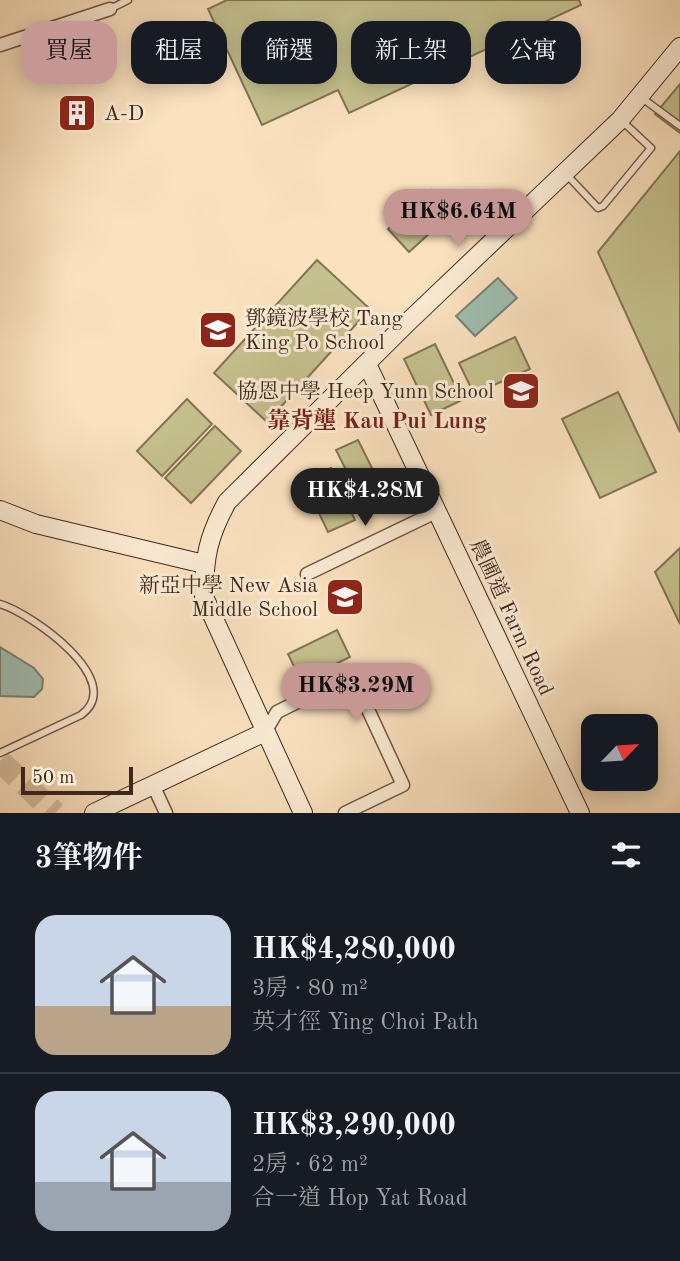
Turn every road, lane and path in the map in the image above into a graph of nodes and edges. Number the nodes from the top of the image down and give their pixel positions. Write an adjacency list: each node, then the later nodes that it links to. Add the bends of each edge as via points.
1 (127, 0): 2 (lane)
2 (110, 9): 3 (street)
3 (0, 45)
4 (680, 47): 5 (street)
5 (641, 97): 6 (street); 7 (lane)
6 (620, 120): 8 (street); 8 (lane, via 651,148 603,206 598,208)
7 (680, 126)
8 (566, 174): 9 (street)
9 (367, 364): 11 (street, 農圃道 Farm Road); 12 (street, via 227,502 209,536)
10 (0, 510): 12 (street, via 36,524)
11 (438, 511): 13 (street); 22 (street, 農圃道 Farm Road)
12 (204, 564): 15 (street, via 204,597)
13 (307, 574)
14 (0, 604): 16 (lane, via 56,635 84,670 94,695 81,715)
15 (265, 732): 17 (street); 20 (street); 21 (street, via 277,712 352,676 403,785)
16 (0, 753)
17 (153, 785): 18 (street); 19 (street)
18 (94, 813)
19 (166, 813)
20 (303, 813)
21 (345, 813)
22 (580, 813)

